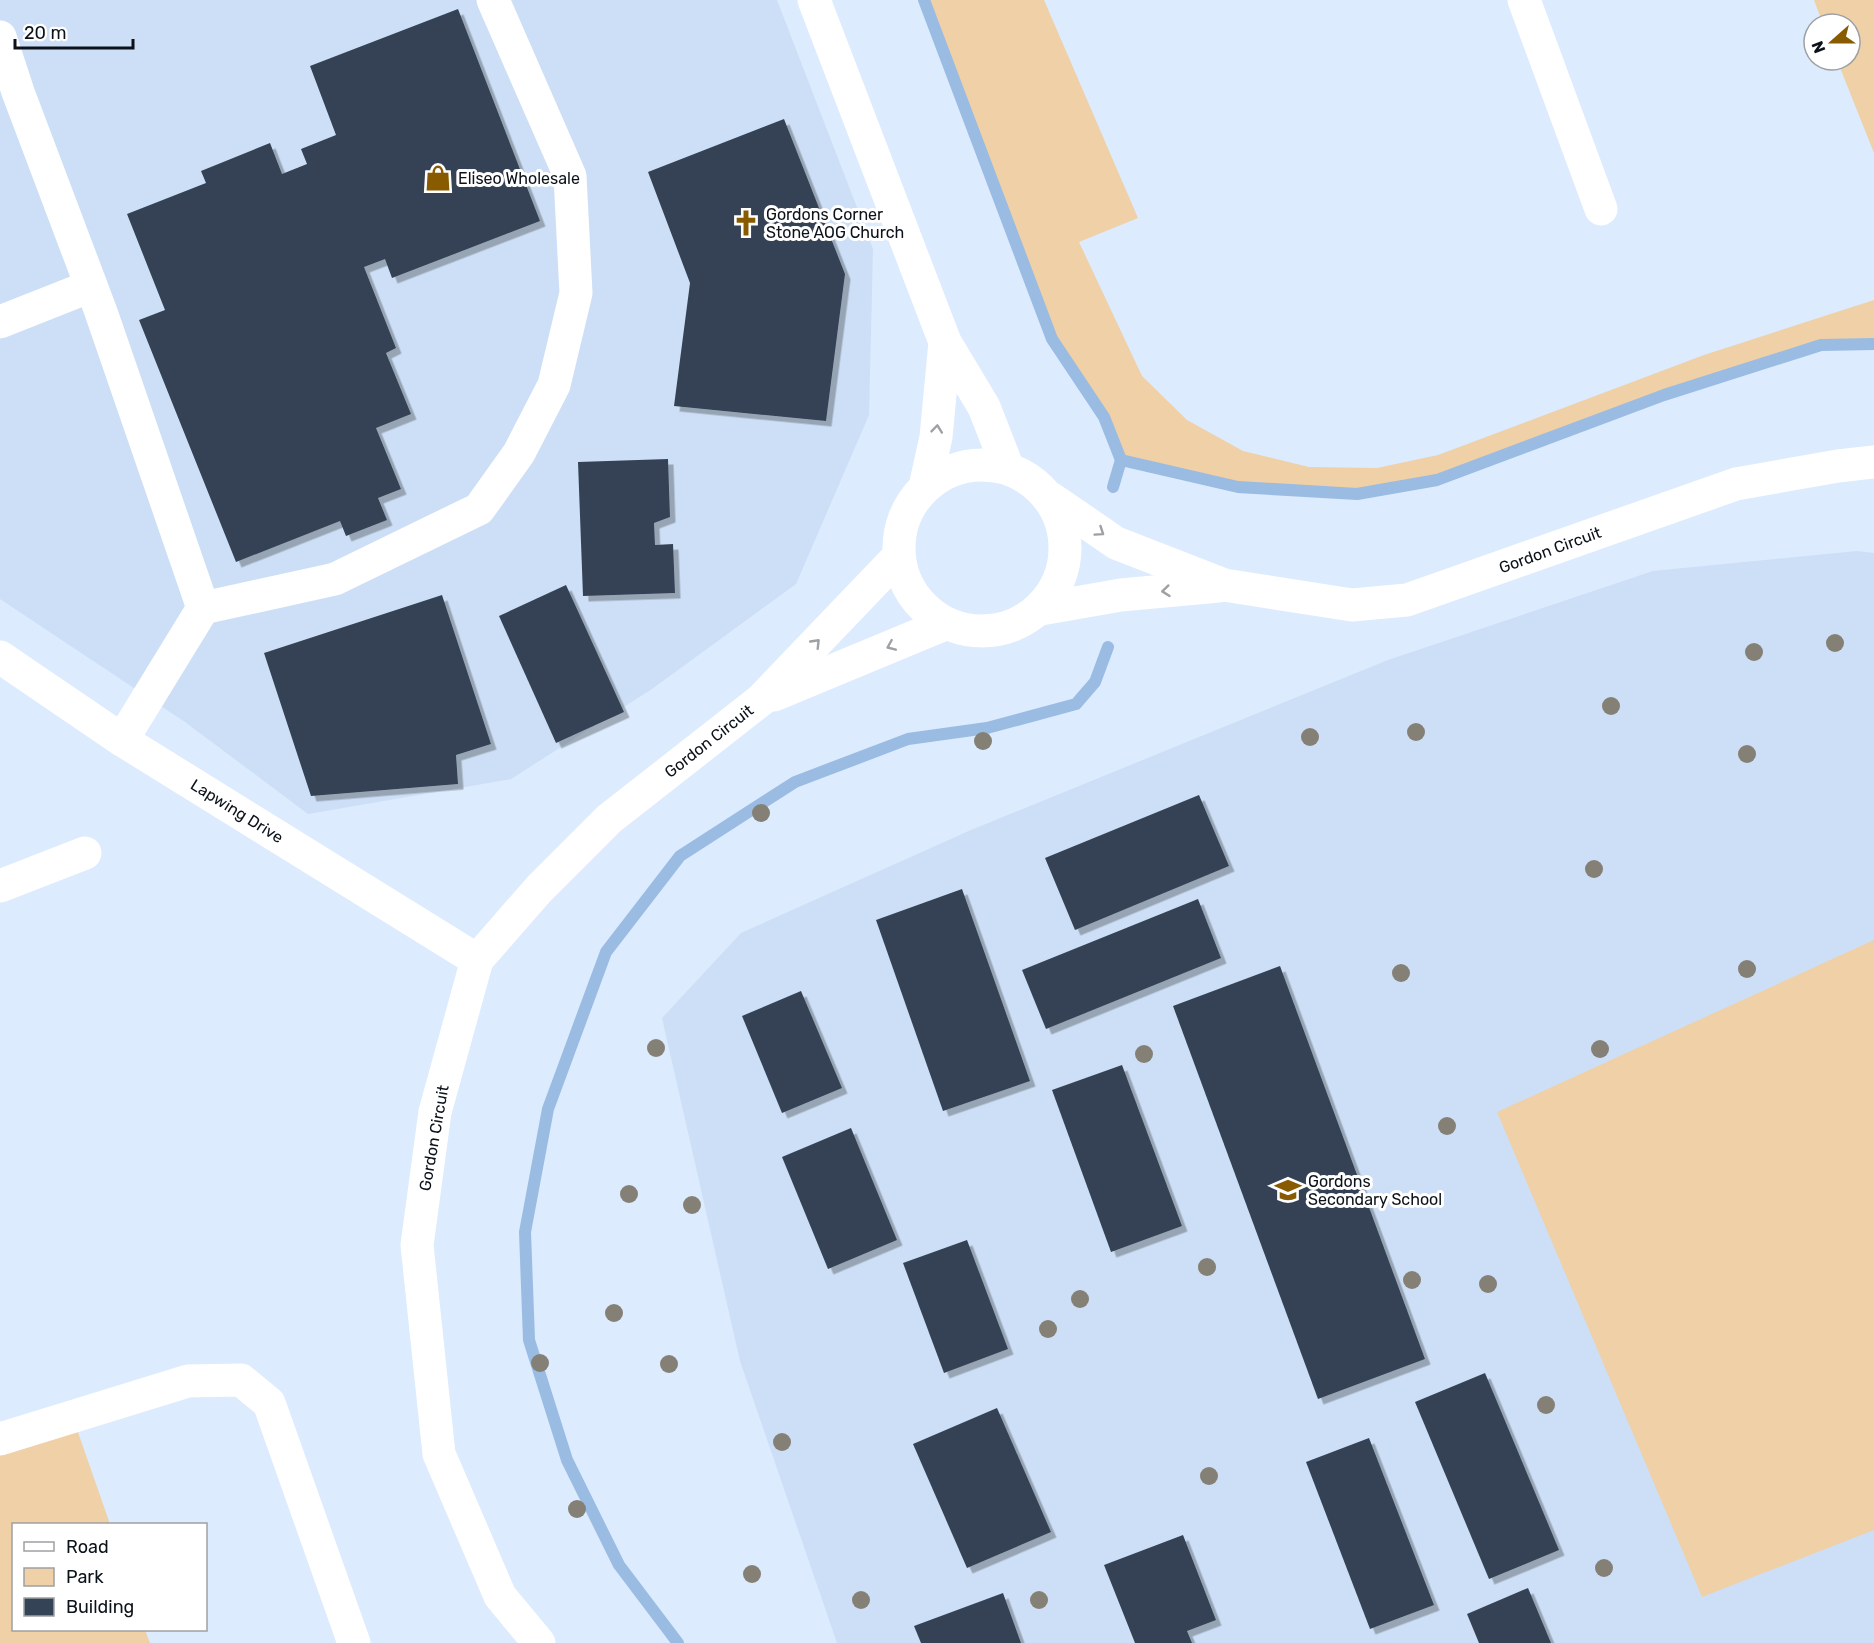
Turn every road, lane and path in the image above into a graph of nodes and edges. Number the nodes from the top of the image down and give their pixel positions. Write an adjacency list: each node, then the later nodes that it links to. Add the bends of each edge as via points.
1 (493, 0): 15 (main road, via 570,176 576,293 554,385 519,453 479,509 335,579)
2 (814, 0): 8 (main road)
3 (1524, 0): 5 (main road)
4 (0, 37): 6 (main road)
5 (1601, 209)
6 (91, 286): 7 (main road); 15 (main road)
7 (0, 322)
8 (945, 342): 10 (main road, via 984,407); 11 (main road, one-way to 8, via 936,437)
9 (1874, 462): 14 (main road, Gordon Circuit, via 1736,484 1407,600 1352,605)
10 (1007, 466): 11 (main road, via 956,469); 12 (main road, via 1032,480)
11 (926, 487): 13 (main road, via 903,522)
12 (1052, 499): 14 (main road, Gordon Circuit, one-way to 14, via 1116,543); 16 (main road, via 1066,552 1062,573)
13 (896, 559): 17 (main road, via 916,599); 19 (main road, Gordon Circuit, one-way to 13)
14 (1224, 585): 16 (main road, Gordon Circuit, one-way to 16, via 1121,595)
15 (202, 608): 20 (main road)
16 (1041, 609): 17 (main road, via 1020,624 995,632 969,631)
17 (945, 624): 19 (main road, Gordon Circuit, one-way to 19)
18 (0, 657): 20 (main road, Lapwing Drive)
19 (761, 700): 23 (main road, Gordon Circuit, via 609,819 538,889)
20 (122, 740): 23 (main road, Lapwing Drive)
21 (85, 853): 22 (main road)
22 (0, 886)
23 (477, 960): 26 (main road, Gordon Circuit, via 435,1112 417,1245 439,1454 500,1596)
24 (0, 1439): 25 (main road, via 188,1380 241,1380 269,1403)
25 (354, 1643)
26 (539, 1643)

